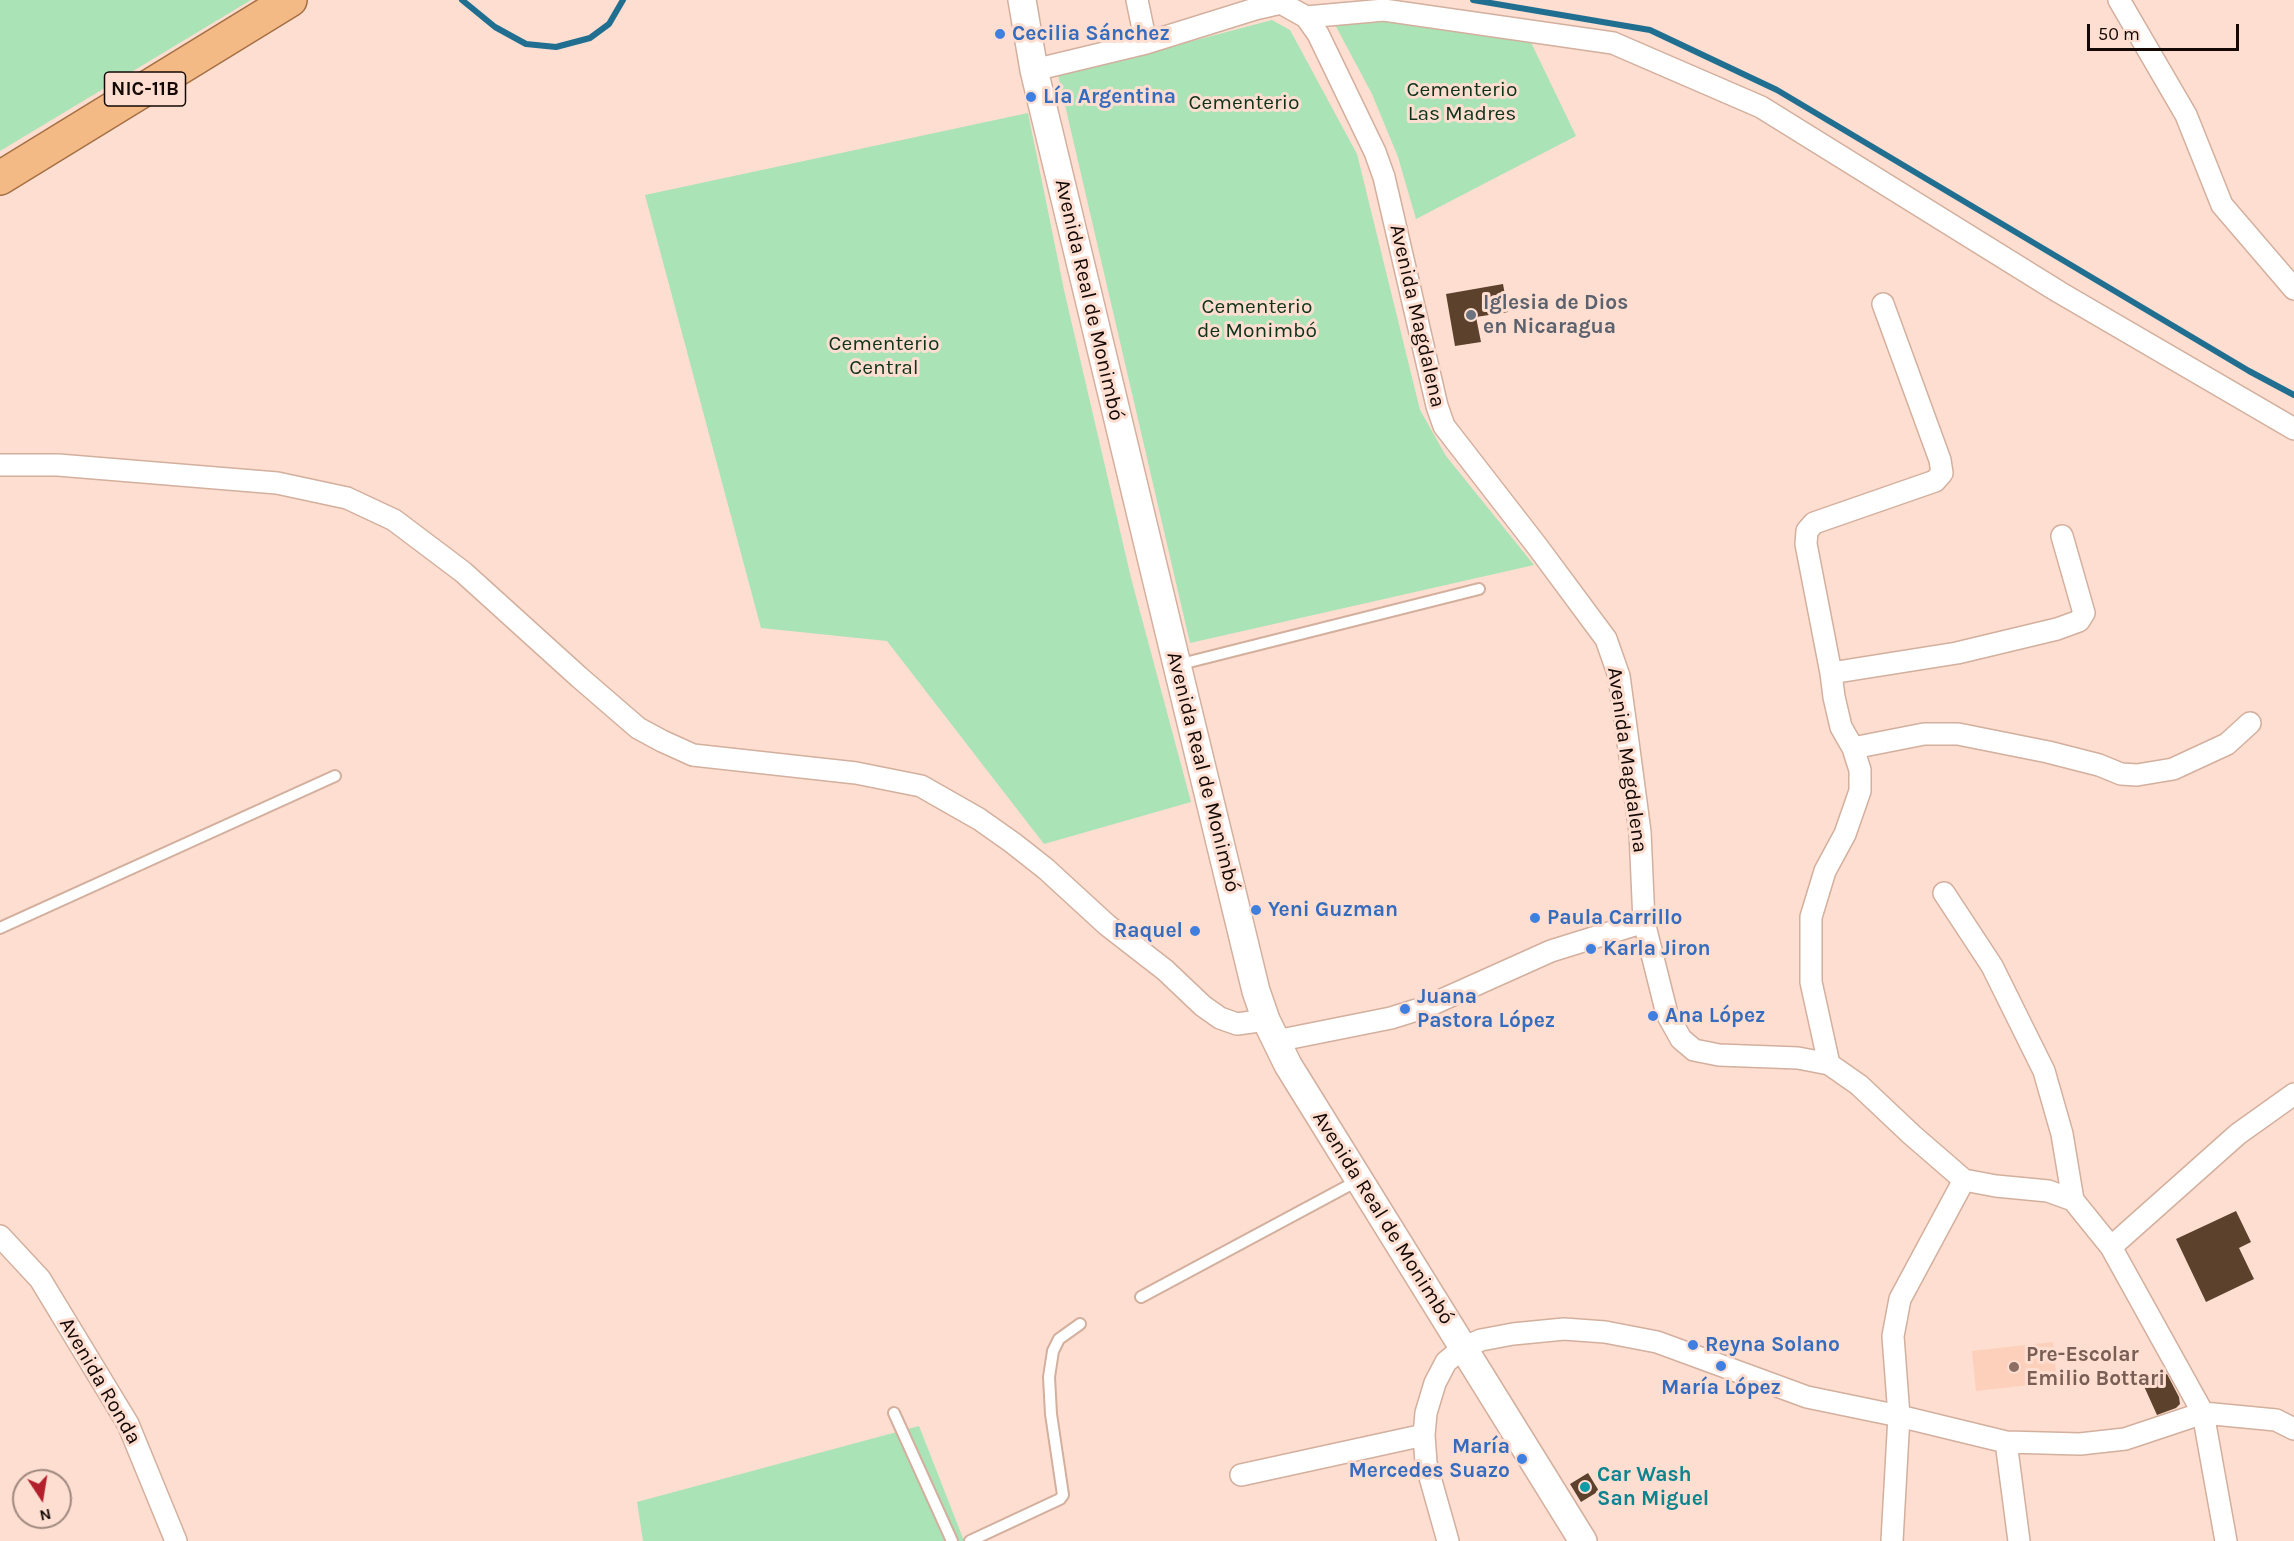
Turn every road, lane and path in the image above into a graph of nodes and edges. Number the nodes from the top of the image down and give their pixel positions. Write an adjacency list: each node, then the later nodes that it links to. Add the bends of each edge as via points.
1 (251, 0): 9 (highway, NIC-11B)
2 (290, 0): 10 (highway, NIC-11B)
3 (1022, 0): 8 (street, Avenida Real de Monimbó)
4 (1137, 0): 7 (street)
5 (2119, 0): 11 (street, via 2186,115 2222,205)
6 (1306, 17): 7 (street, via 1281,3); 13 (street, via 1384,10 1613,43 1761,106 2059,292); 23 (street, Avenida Magdalena, via 1318,34 1384,177 1444,426 1606,639 1619,676 1626,727 1640,832)
7 (1146, 43): 8 (street)
8 (1034, 70): 17 (street, Avenida Real de Monimbó)
9 (0, 151)
10 (0, 178)
11 (2294, 289)
12 (1883, 304): 18 (street, via 1942,473 1935,481 1814,523 1807,531 1806,544)
13 (2294, 429)
14 (0, 465): 25 (street, via 58,465 277,483 347,498 394,520 463,572 638,728 693,755 856,773 921,786 1013,843 1203,1006 1237,1024)
15 (2062, 536): 18 (street, via 2084,613 2079,621 1957,653)
16 (1479, 589): 17 (lane)
17 (1177, 665): 25 (street, Avenida Real de Monimbó, via 1256,990)
18 (1831, 673): 20 (street, via 1841,726)
19 (2250, 723): 20 (street, via 2227,744 2173,769 2138,775 1958,734 1924,734)
20 (1853, 748): 26 (street, via 1860,770 1860,791 1845,834 1825,871 1811,917 1811,982)
21 (335, 776): 24 (lane)
22 (1944, 893): 30 (street, via 1992,966 2044,1071 2062,1134)
23 (1644, 922): 25 (street, via 1551,951 1418,1010 1391,1018); 26 (street, Avenida Magdalena, via 1667,1014 1681,1039 1694,1050)
24 (0, 928)
25 (1271, 1030): 28 (street, Avenida Real de Monimbó, via 1288,1065)
26 (1828, 1064): 29 (street, Avenida Magdalena, via 1859,1084)
27 (2294, 1094): 32 (street, via 2238,1134)
28 (1360, 1180): 33 (lane); 35 (street, Avenida Real de Monimbó)
29 (1964, 1180): 30 (street, via 2048,1191); 38 (street, via 1900,1299 1893,1336)
30 (2073, 1200): 32 (street)
31 (0, 1236): 43 (street, Avenida Ronda, via 40,1279 128,1424)
32 (2111, 1247): 37 (street)
33 (1141, 1297)
34 (1080, 1324): 45 (lane, via 1059,1339 1049,1377 1063,1495)
35 (1464, 1347): 38 (street, via 1491,1338 1564,1329 1605,1332 1657,1342 1807,1397); 40 (street, via 1446,1362 1435,1383); 47 (street, Avenida Real de Monimbó)
36 (894, 1413): 44 (lane)
37 (2203, 1413): 39 (street, via 2276,1420); 41 (street, via 2125,1439 2080,1444); 50 (street)
38 (1899, 1416): 41 (street); 48 (street)
39 (2294, 1430)
40 (1424, 1435): 42 (street); 46 (street, via 1425,1463)
41 (2006, 1442): 49 (street)
42 (1241, 1475)
43 (176, 1541)
44 (952, 1541)
45 (970, 1541)
46 (1448, 1541)
47 (1583, 1541)
48 (1892, 1541)
49 (2019, 1541)
50 (2226, 1541)

